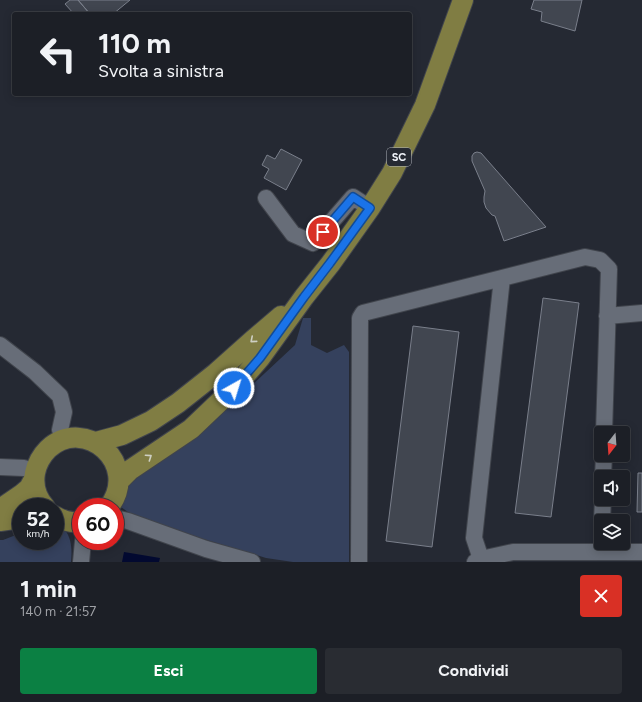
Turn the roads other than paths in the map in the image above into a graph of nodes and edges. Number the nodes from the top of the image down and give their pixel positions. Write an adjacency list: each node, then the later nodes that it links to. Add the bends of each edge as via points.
1 (461, 1): 3 (main road, SC, via 425,105 392,173)
2 (266, 198): 3 (street, via 293,234 313,243 353,197)
3 (370, 208): 5 (main road, SC)
4 (502, 278): 7 (street, via 585,257 600,260 609,269); 25 (street, via 474,538); 28 (street, via 364,313 360,318)
5 (304, 297): 11 (main road, SC, one-way to 11, via 216,373 151,422 122,435); 14 (main road, SC, one-way to 5, via 130,470 191,429 234,388 260,358)
6 (642, 314): 7 (street)
7 (607, 316): 9 (street)
8 (0, 345): 10 (street, via 35,372 60,396 64,412)
9 (604, 426)
10 (60, 430)
11 (96, 442): 13 (main road, via 78,438 59,441 44,452 36,469); 14 (main road, via 107,451 115,463)
12 (0, 467): 13 (street)
13 (29, 473): 15 (main road); 17 (main road, via 29,488)
14 (119, 481): 16 (main road)
15 (39, 498)
16 (115, 498)
17 (0, 509)
18 (12, 519): 20 (main road)
19 (124, 520): 27 (street, via 206,550)
20 (0, 521)
21 (594, 547): 25 (street, via 513,552)
22 (82, 550): 26 (street)
23 (626, 550): 24 (street)
24 (642, 552)
25 (478, 560)
26 (81, 562)
27 (252, 562)
28 (360, 562)

